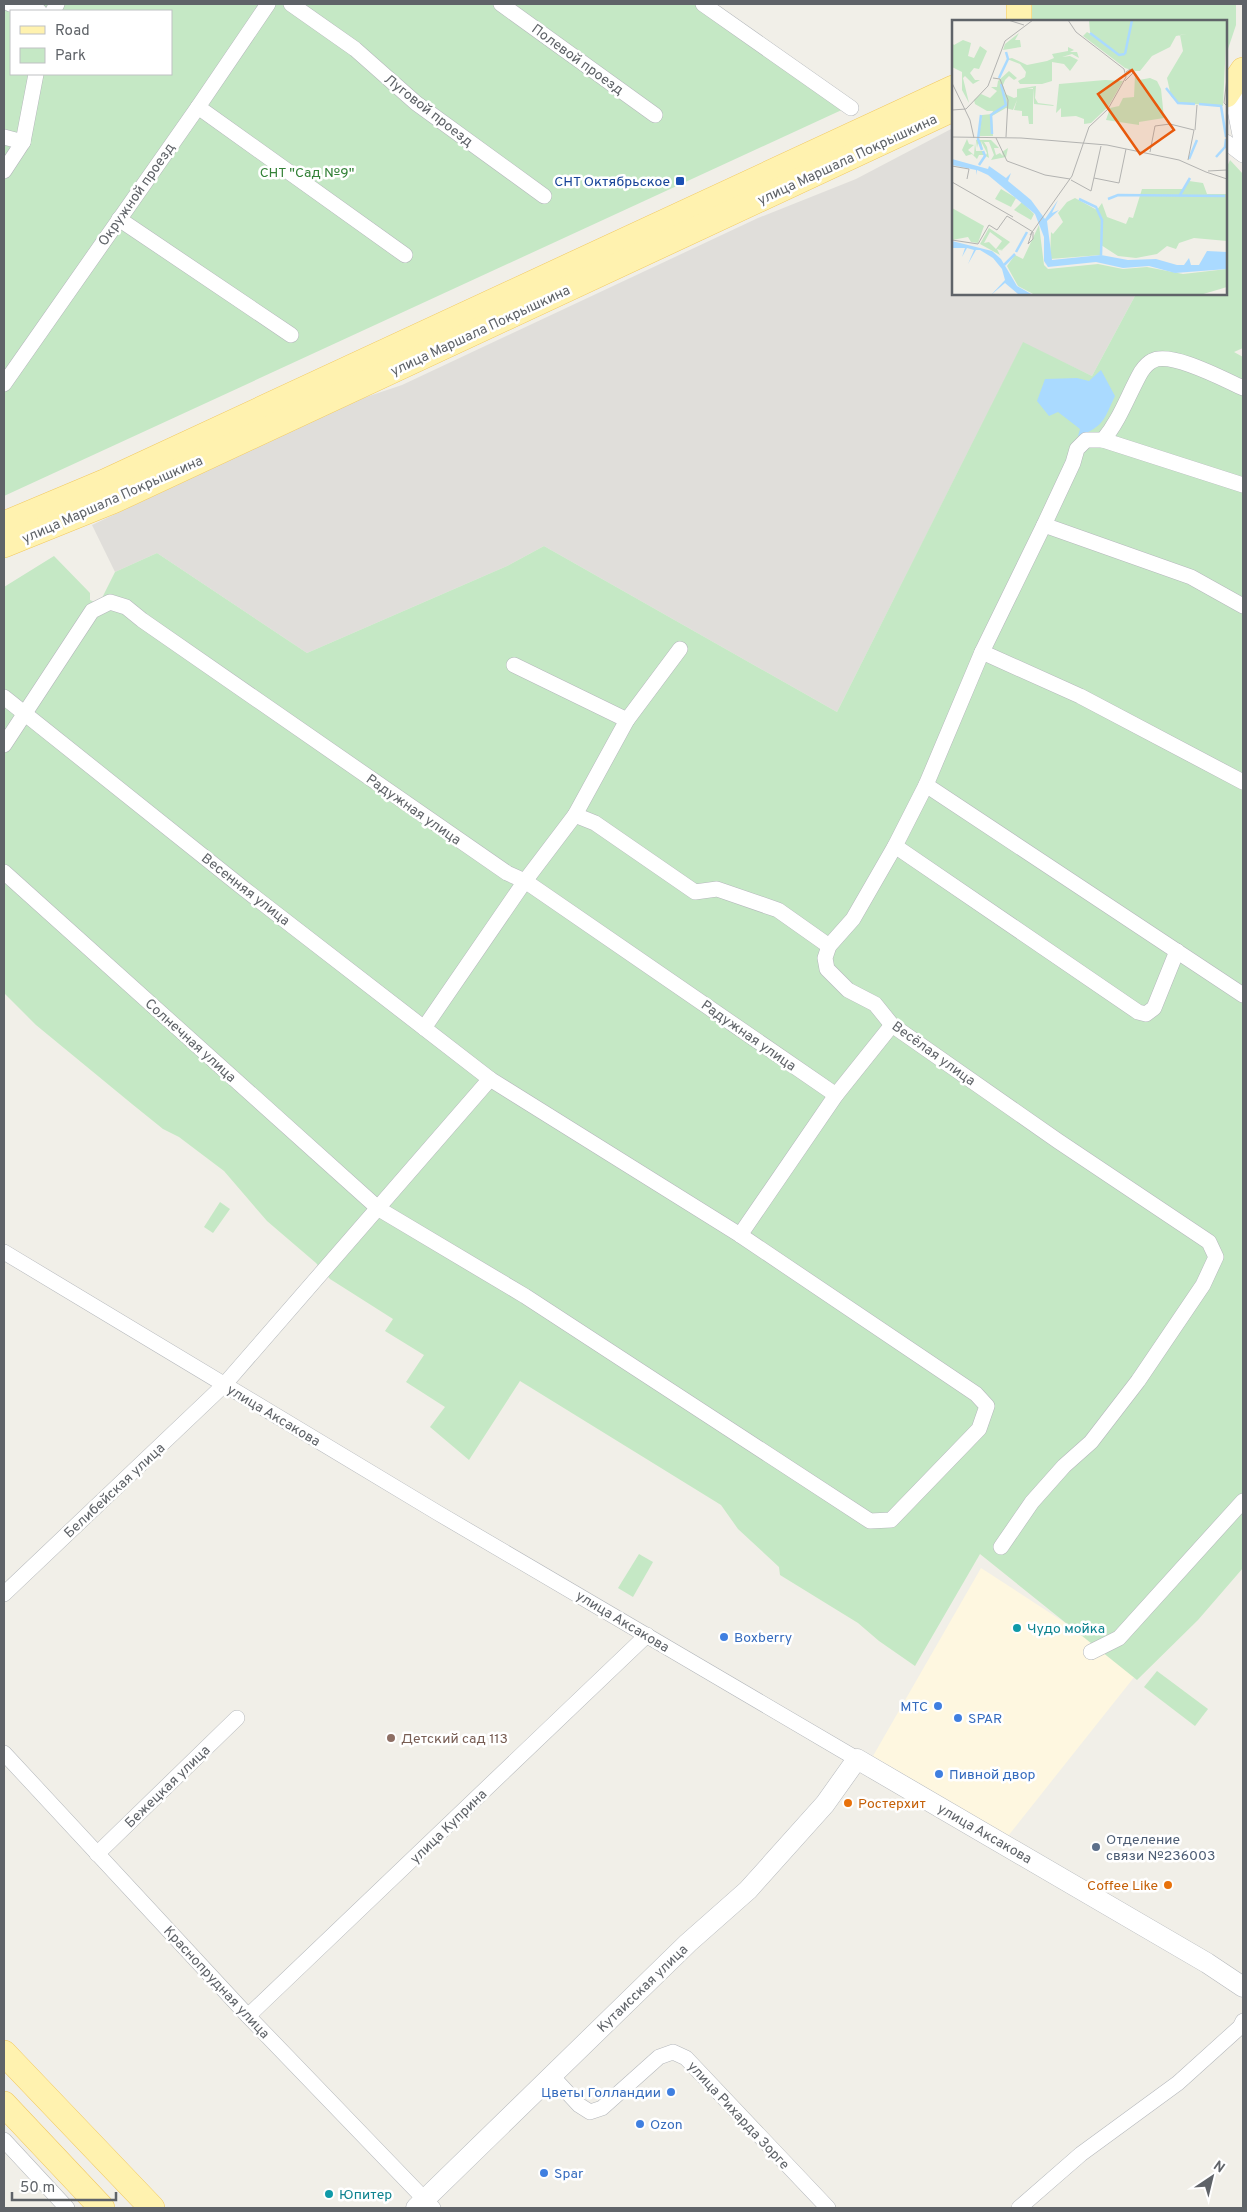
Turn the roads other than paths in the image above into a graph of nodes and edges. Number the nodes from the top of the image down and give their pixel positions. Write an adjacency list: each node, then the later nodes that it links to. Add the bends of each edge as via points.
1 (10, 4): 6 (street)
2 (268, 4): 11 (street, Окружной проезд)
3 (291, 4): 21 (street, Луговой проезд, via 356,49 416,103)
4 (501, 4): 14 (street, Полевой проезд)
5 (703, 4): 12 (street)
6 (35, 10)
7 (1242, 72): 10 (main road); 18 (street, via 1236,110)
8 (36, 75): 16 (street)
9 (952, 88): 29 (main road, улица Маршала Покрышкина, via 104,482)
10 (1227, 94)
11 (198, 107): 22 (street, Окружной проезд); 23 (street)
12 (851, 108)
13 (952, 109): 31 (main road, улица Маршала Покрышкина, via 113,501)
14 (655, 115)
15 (4, 137): 16 (street)
16 (23, 142): 20 (street)
17 (1227, 143): 19 (street)
18 (1243, 150)
19 (1243, 155)
20 (4, 171)
21 (544, 196)
22 (119, 219): 24 (street); 25 (street, Окружной проезд)
23 (405, 255)
24 (291, 335)
25 (4, 384)
26 (1243, 388): 27 (street, via 1183,362 1152,360 1142,371 1114,427)
27 (1103, 440): 28 (street); 30 (street, via 1086,440 1077,449)
28 (1243, 485)
29 (4, 524)
30 (1044, 525): 32 (street, via 1191,578); 34 (street)
31 (4, 546)
32 (1243, 606)
33 (680, 648): 38 (street)
34 (982, 652): 40 (street, via 1080,696); 41 (street)
35 (514, 665): 38 (street)
36 (4, 697): 37 (street, Весенняя улица)
37 (26, 714): 39 (street, Радужная улица); 45 (street, Радужная улица, via 92,611 110,602 126,607 507,873); 50 (street, Весенняя улица)
38 (627, 720): 42 (street)
39 (4, 745)
40 (1243, 782)
41 (926, 785): 43 (street); 47 (street)
42 (575, 815): 45 (street); 46 (street, via 595,824 695,892 717,889 778,910)
43 (895, 846): 46 (street, via 853,919); 47 (street, via 1138,1012 1146,1014 1154,1008)
44 (4, 872): 53 (street, Солнечная улица)
45 (525, 881): 50 (street); 52 (street, Радужная улица)
46 (830, 946): 49 (street, Весёлая улица, via 825,958 827,969 848,990 875,1004)
47 (1177, 951): 48 (street)
48 (1241, 988)
49 (892, 1025): 52 (street); 58 (street, Весёлая улица, via 1209,1242 1216,1257 1203,1285 1138,1381 1091,1442 1032,1502)
50 (424, 1028): 51 (street, Весенняя улица)
51 (490, 1079): 53 (street, Белибейская улица); 54 (street, Весенняя улица)
52 (836, 1095): 54 (street)
53 (379, 1209): 54 (street, Солнечная улица, via 525,1296 870,1521 891,1520 979,1429 987,1406 976,1394); 56 (street, Белибейская улица)
54 (740, 1235)
55 (4, 1252): 56 (street, улица Аксакова)
56 (224, 1385): 59 (street, Белибейская улица); 60 (street, улица Аксакова)
57 (1243, 1501): 61 (street, via 1119,1638)
58 (1001, 1547)
59 (4, 1594)
60 (647, 1635): 64 (street, улица Аксакова); 67 (street, улица Куприна)
61 (1091, 1652)
62 (237, 1718): 65 (street, Бежецкая улица)
63 (4, 1753): 65 (street, Краснопрудная улица)
64 (857, 1759): 66 (street, улица Аксакова, via 1182,1948); 70 (street, Кутаисская улица, via 825,1804 748,1890 688,1943)
65 (97, 1854): 67 (street, Краснопрудная улица)
66 (1243, 1987)
67 (248, 2016): 75 (street, Краснопрудная улица)
68 (1243, 2021): 79 (street, via 1178,2083 1081,2154)
69 (4, 2053): 71 (main road)
70 (552, 2076): 75 (street, Кутаисская улица); 78 (street, улица Рихарда Зорге, via 590,2112 602,2108 659,2057 673,2052 686,2058)
71 (41, 2091): 72 (main road); 77 (main road)
72 (10, 2111): 74 (main road)
73 (4, 2140): 76 (street)
74 (91, 2205)
75 (425, 2206)
76 (67, 2208)
77 (152, 2208)
78 (828, 2208)
79 (1019, 2208)

